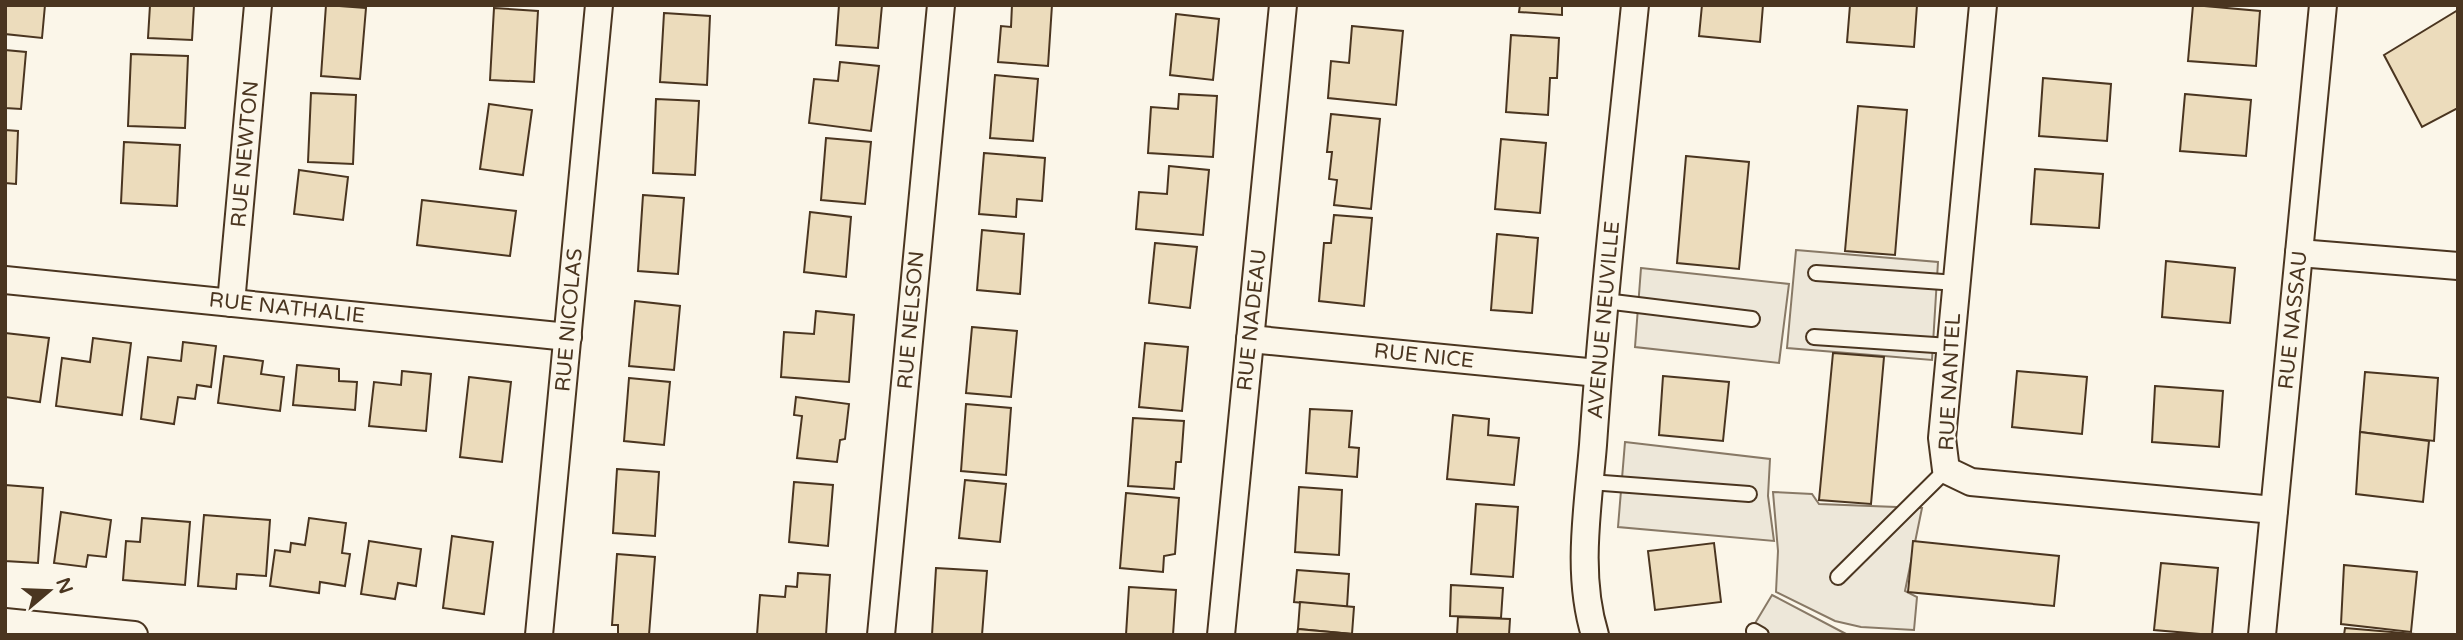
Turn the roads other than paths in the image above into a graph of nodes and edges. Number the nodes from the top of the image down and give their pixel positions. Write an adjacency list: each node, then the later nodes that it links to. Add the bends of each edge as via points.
1 (258, 5): 14 (street, RUE NEWTON)
2 (598, 5): 16 (street, RUE NICOLAS)
3 (941, 5): 29 (street, RUE NELSON)
4 (1283, 5): 18 (street, RUE NADEAU)
5 (1635, 5): 13 (street, AVENUE NEUVILLE)
6 (1983, 5): 12 (street, RUE NANTEL)
7 (2323, 5): 8 (street, RUE NASSAU)
8 (2299, 253): 9 (street); 24 (street, RUE NASSAU)
9 (2458, 266)
10 (1816, 274): 12 (lane)
11 (5, 280): 14 (street, RUE NATHALIE)
12 (1956, 283): 19 (street, RUE NANTEL)
13 (1605, 301): 15 (lane); 20 (street, AVENUE NEUVILLE)
14 (231, 303): 16 (street, RUE NATHALIE)
15 (1752, 319)
16 (568, 337): 28 (street, RUE NICOLAS)
17 (1814, 337): 19 (lane)
18 (1250, 339): 20 (street, RUE NICE); 30 (street, RUE NADEAU)
19 (1950, 346): 21 (street, RUE NANTEL, via 1942,438)
20 (1598, 373): 22 (street, AVENUE NEUVILLE)
21 (1946, 471): 24 (street, RUE NANTEL, via 1971,482); 25 (lane)
22 (1590, 482): 23 (lane); 31 (street, AVENUE NEUVILLE, via 1585,594)
23 (1749, 494)
24 (2274, 510): 32 (street, RUE NASSAU)
25 (1838, 577)
26 (5, 622): 27 (street)
27 (134, 635)
28 (538, 635)
29 (881, 635)
30 (1221, 635)
31 (1595, 635)
32 (2262, 635)

